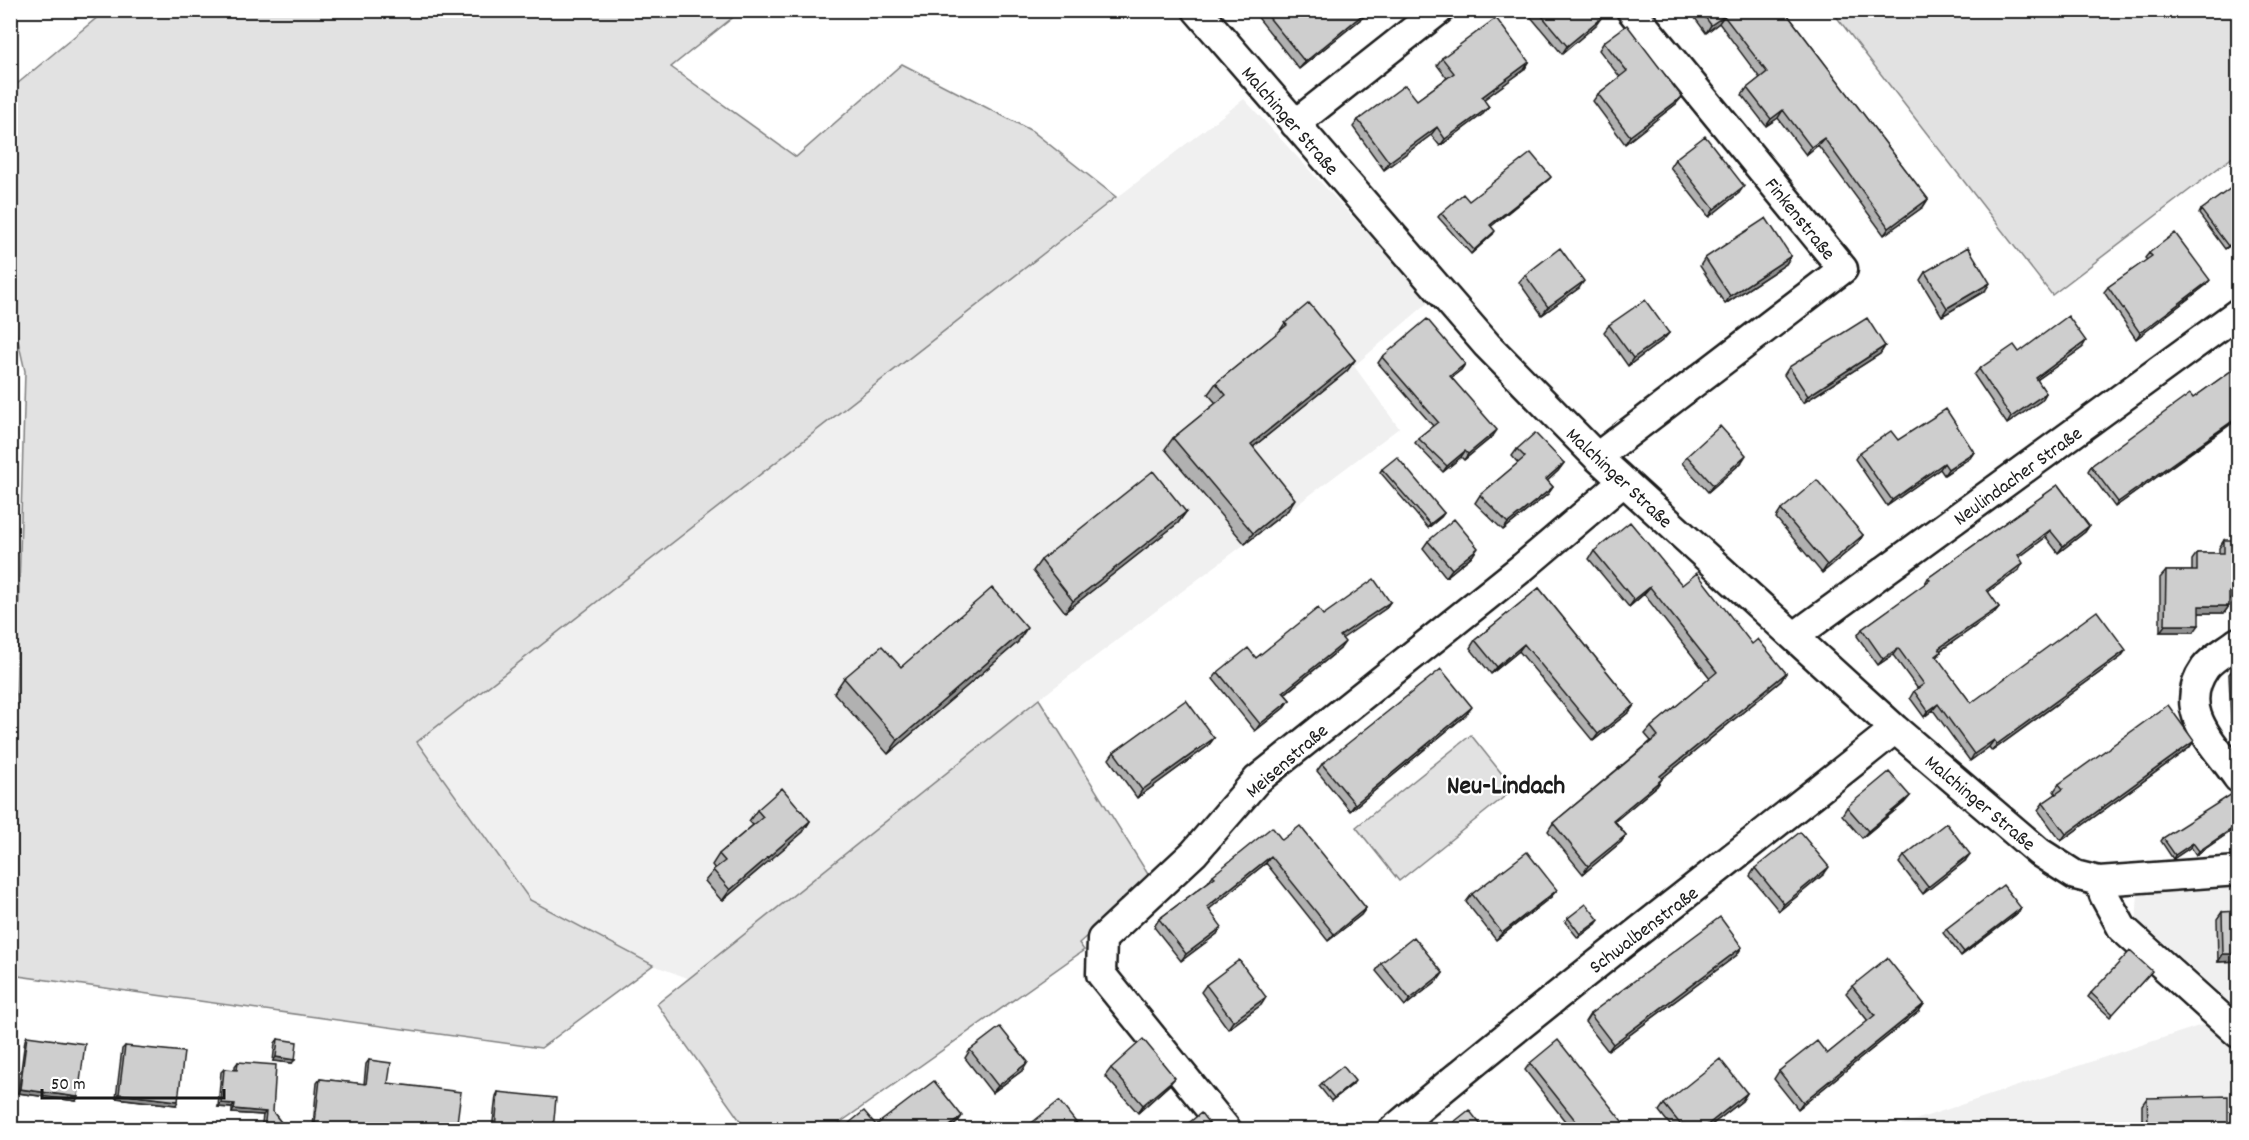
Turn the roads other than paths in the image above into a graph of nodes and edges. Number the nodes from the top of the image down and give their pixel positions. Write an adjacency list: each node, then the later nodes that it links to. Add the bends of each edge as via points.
1 (1197, 10): 4 (street, Malchinger Straße)
2 (1439, 10): 4 (street)
3 (1631, 10): 6 (street, Finkenstraße, via 1843,269)
4 (1295, 124): 6 (street, Malchinger Straße, via 1487,345)
5 (2238, 313): 8 (street, Neulindacher Straße)
6 (1597, 458): 7 (street, Malchinger Straße)
7 (1623, 482): 8 (street, Malchinger Straße); 15 (street, Meisenstraße, via 1257,780 1194,853 1102,939 1101,974)
8 (1795, 636): 10 (street, Malchinger Straße)
9 (2238, 642): 11 (street, via 2206,666 2194,690 2192,705 2199,723)
10 (1895, 729): 13 (street, Malchinger Straße, via 2056,865); 16 (street, Schwalbenstraße, via 1535,1011)
11 (2238, 778)
12 (2238, 871): 13 (street, Malchinger Straße)
13 (2099, 881): 14 (street, via 2122,928)
14 (2238, 1033)
15 (1227, 1130)
16 (1393, 1130)

